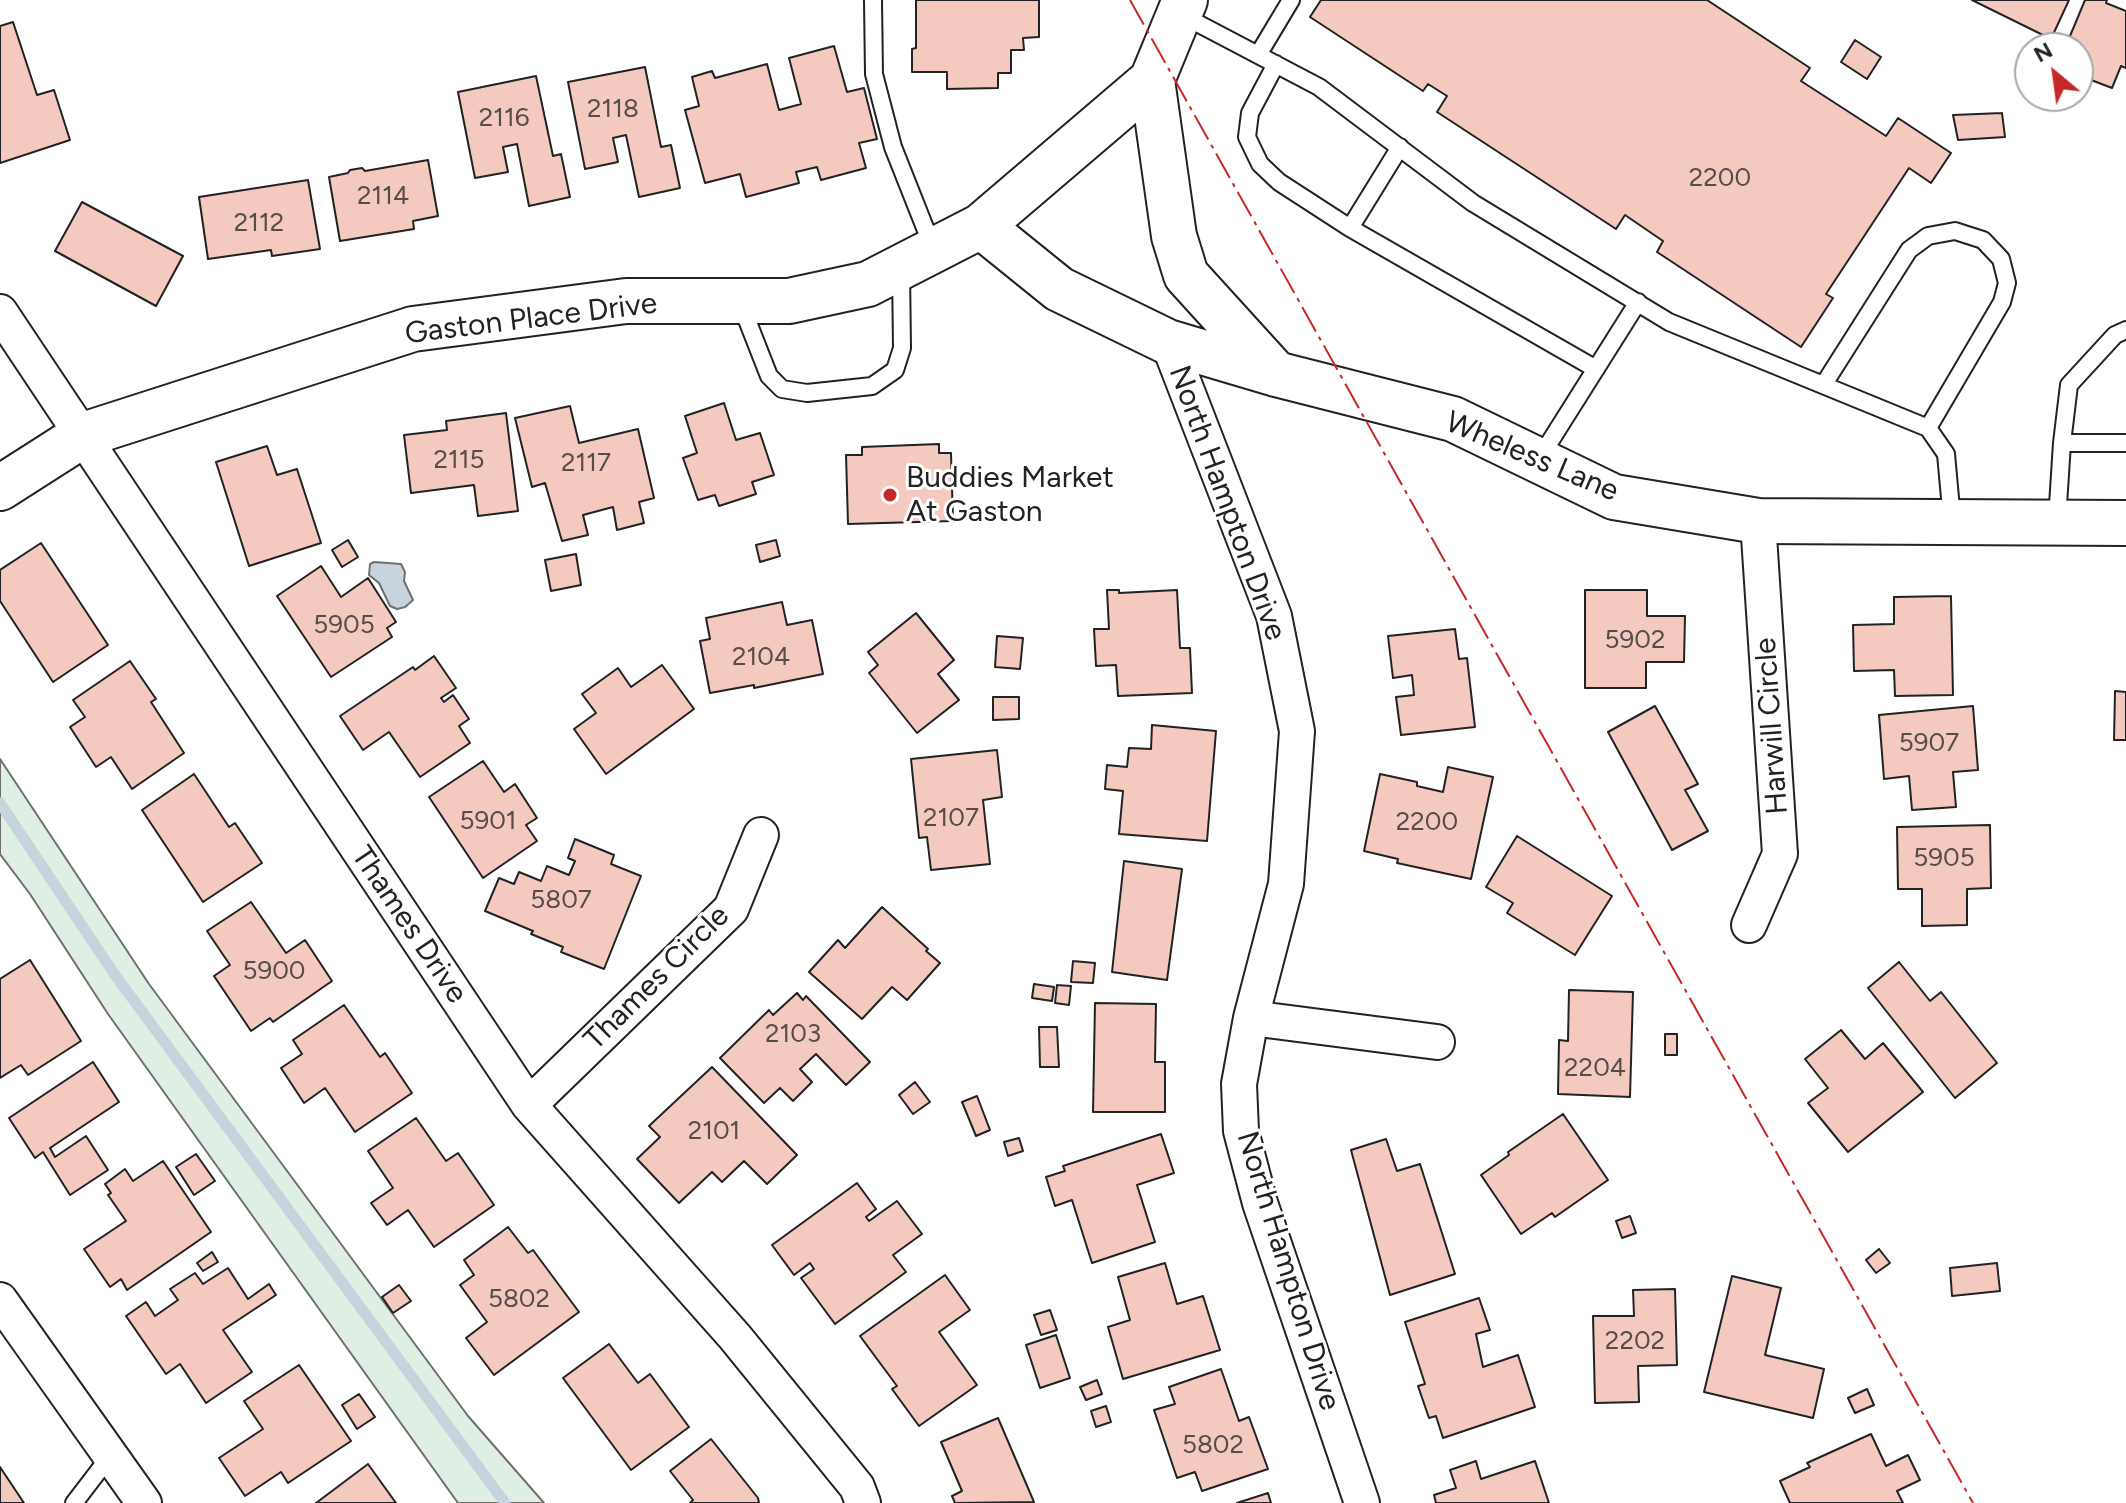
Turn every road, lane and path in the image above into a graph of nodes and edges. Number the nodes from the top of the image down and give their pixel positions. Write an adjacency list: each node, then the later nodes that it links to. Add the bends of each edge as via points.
1 (873, 0): 10 (lane, via 874,74)
2 (1291, 0): 4 (lane)
3 (1182, 7): 4 (lane); 6 (street)
4 (1258, 55): 5 (lane)
5 (1276, 64): 7 (lane, via 1319,87); 9 (lane, via 1250,113 1247,137 1260,164 1279,182)
6 (1152, 80): 8 (street); 17 (street, via 1174,236 1186,275)
7 (1400, 147): 9 (lane); 12 (lane, via 1473,203)
8 (981, 226): 10 (street, Gaston Place Drive); 15 (street, Wheless Lane, via 1059,289)
9 (1350, 228): 16 (lane)
10 (917, 259): 11 (street, Gaston Place Drive, via 868,284 789,301); 11 (lane, via 895,370 872,386 807,393 782,389 769,376)
11 (740, 301): 20 (street, Gaston Place Drive, via 626,301 413,329)
12 (1638, 302): 16 (lane); 18 (lane, via 1669,322)
13 (0, 312): 20 (street, Thames Drive)
14 (2126, 330): 21 (lane, via 2115,335 2069,385)
15 (1168, 342): 17 (street, Wheless Lane); 31 (street, North Hampton Drive, via 1274,616 1297,731 1286,884)
16 (1596, 369): 23 (lane)
17 (1276, 374): 23 (street, Wheless Lane, via 1453,419)
18 (1824, 384): 19 (lane); 19 (lane, via 1909,250 1928,236 1955,231 1983,240 2001,259 2007,283 2002,302)
19 (1928, 428): 26 (lane, via 1946,454)
20 (83, 435): 24 (street, Gaston Place Drive); 33 (street, Thames Drive)
21 (2062, 443): 22 (lane); 27 (lane)
22 (2126, 443)
23 (1539, 461): 25 (street, Wheless Lane, via 1614,497)
24 (0, 488)
25 (1758, 521): 26 (street, Wheless Lane); 30 (street, Harwill Circle, via 1780,854)
26 (1952, 522): 27 (street, Wheless Lane)
27 (2057, 523): 28 (street, Wheless Lane)
28 (2126, 523)
29 (761, 835): 33 (street, Thames Circle, via 731,909)
30 (1749, 925)
31 (1251, 1018): 32 (street); 39 (street, North Hampton Drive, via 1239,1084 1241,1131 1260,1203)
32 (1437, 1042)
33 (529, 1105): 38 (street, Thames Drive, via 735,1337 857,1487)
34 (5, 1317): 35 (street)
35 (110, 1456): 36 (lane); 37 (street)
36 (74, 1503)
37 (144, 1503)
38 (863, 1503)
39 (1362, 1503)

